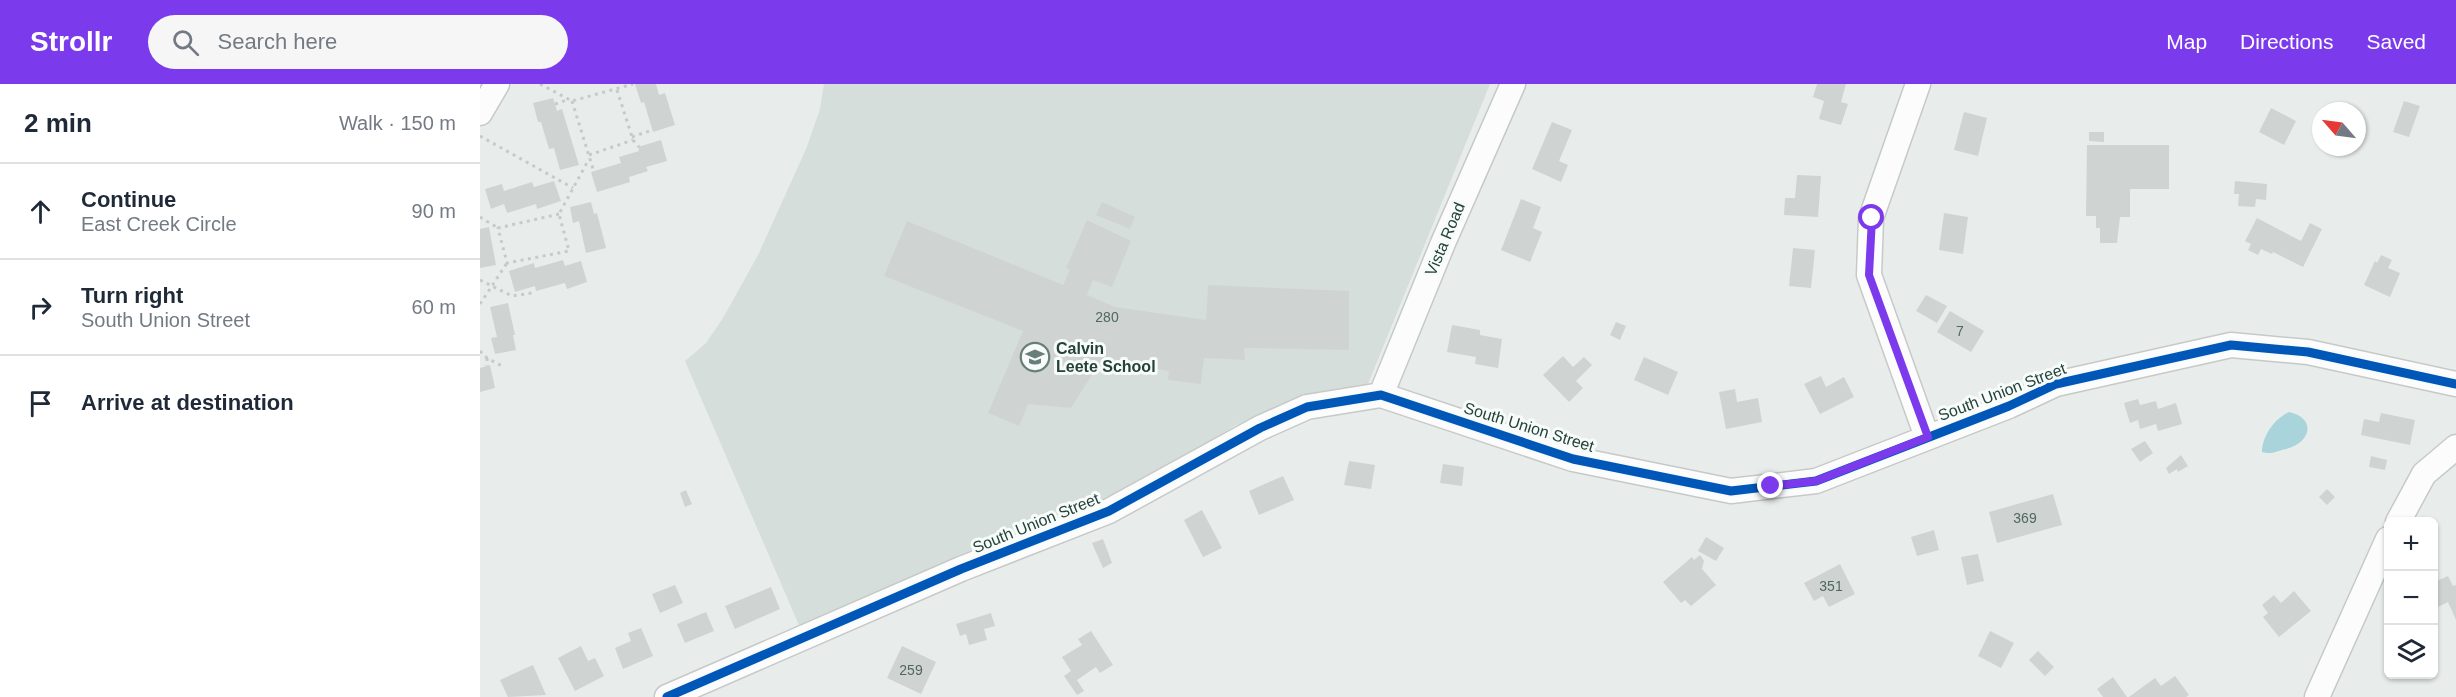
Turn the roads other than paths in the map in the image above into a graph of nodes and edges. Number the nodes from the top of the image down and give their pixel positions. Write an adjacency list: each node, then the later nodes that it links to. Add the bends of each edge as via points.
1 (497, 84): 4 (street)
2 (1514, 84): 6 (street, Vista Road)
3 (1918, 84): 7 (street, via 1872,218 1869,275)
4 (480, 113)
5 (2456, 384): 7 (street, South Union Street, via 2308,352 2231,345 2056,384)
6 (1381, 395): 7 (street, South Union Street, via 1573,459 1731,491 1816,481); 11 (street, South Union Street, via 1307,407 1260,428 1109,511 961,569)
7 (1928, 437)
8 (2456, 447): 9 (street, via 2424,474)
9 (2401, 517)
10 (2384, 547): 12 (street)
11 (667, 697)
12 (2317, 697)

